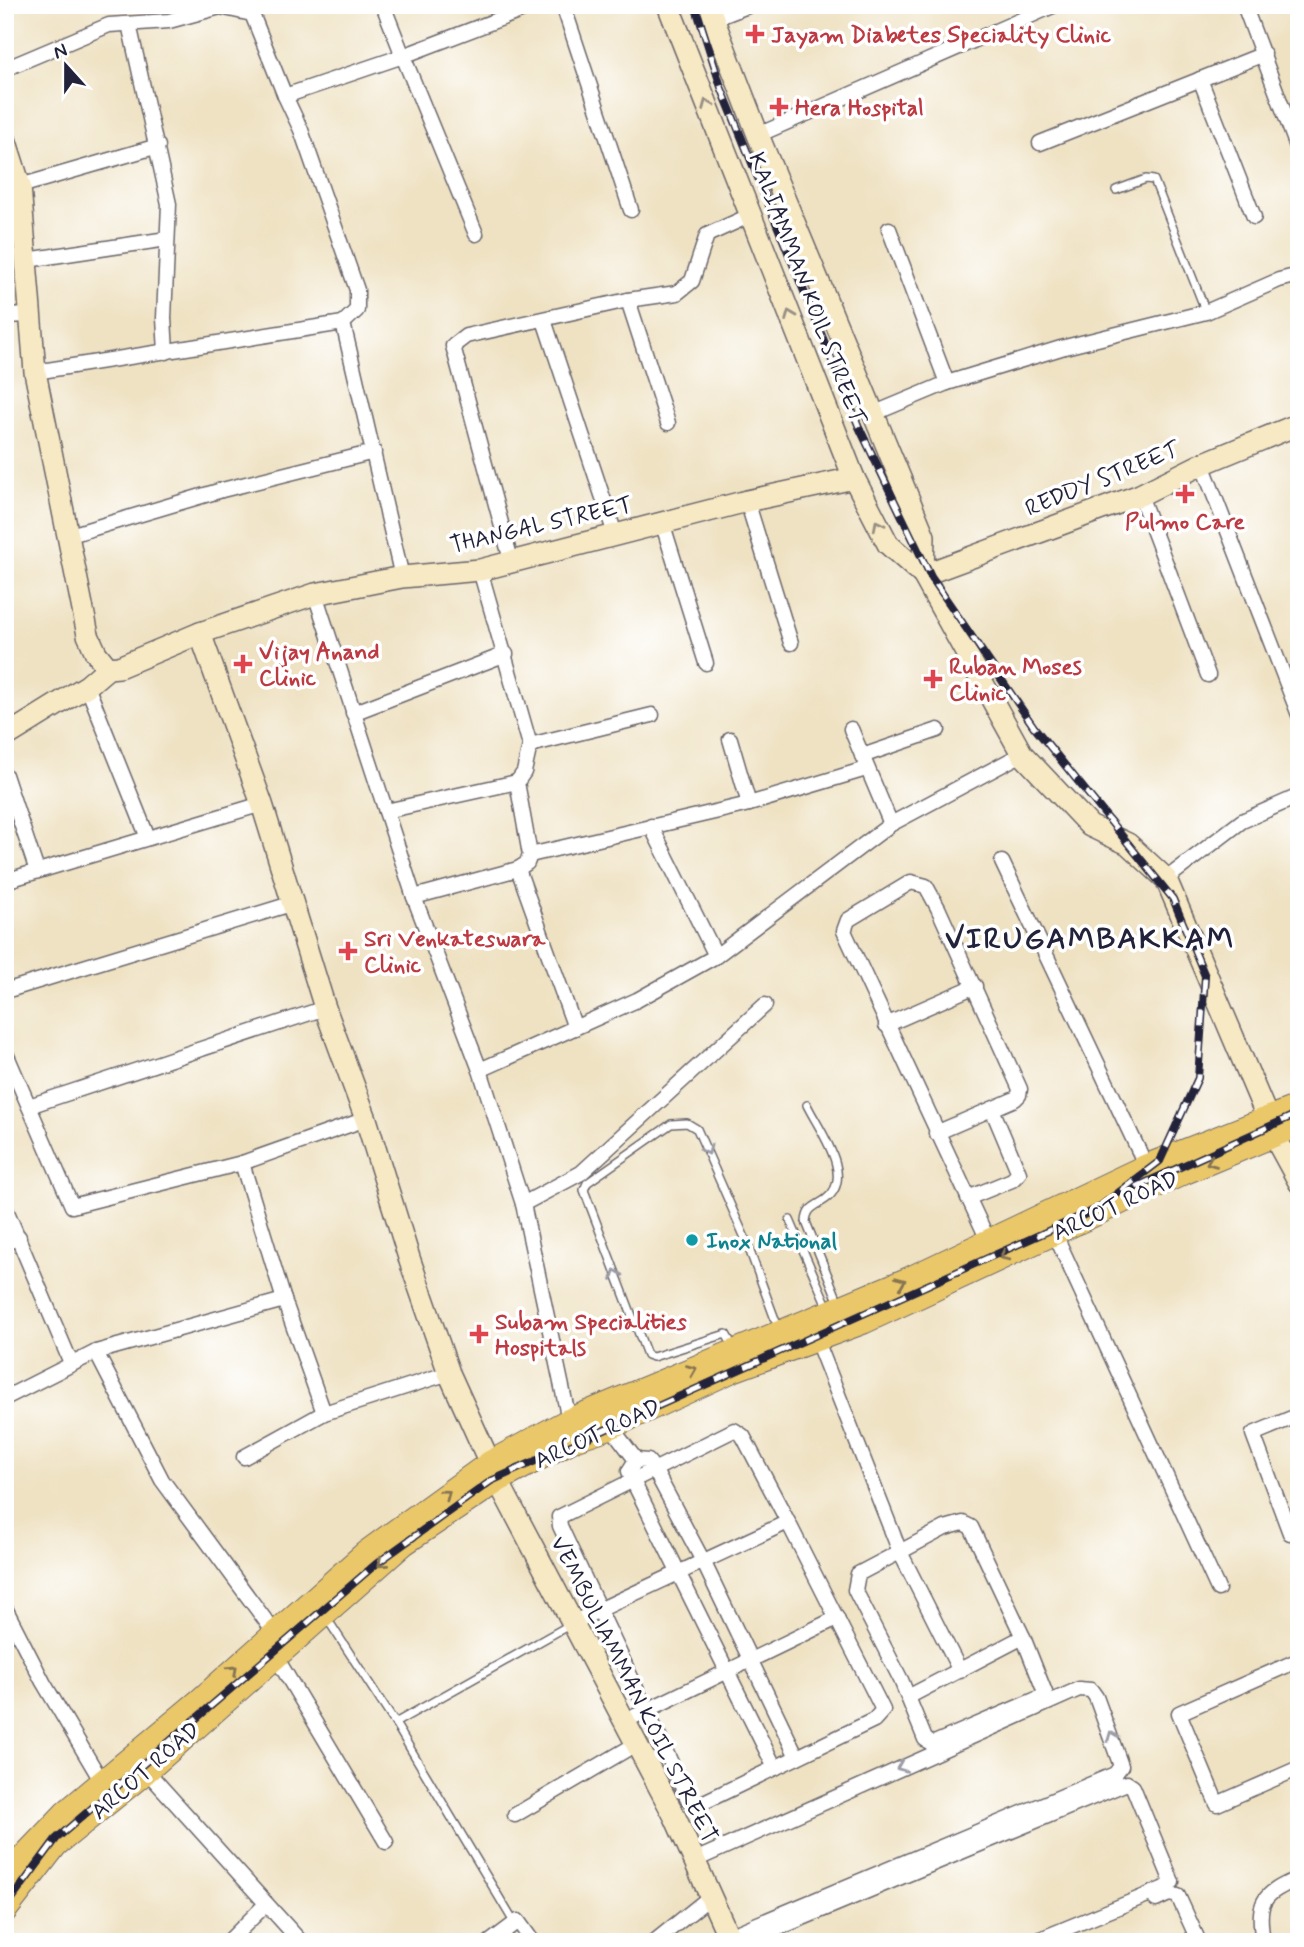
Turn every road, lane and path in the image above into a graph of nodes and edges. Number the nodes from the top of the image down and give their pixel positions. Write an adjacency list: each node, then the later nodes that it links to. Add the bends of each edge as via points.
1 (383, 5): 11 (street)
2 (536, 5): 11 (street)
3 (563, 5): 22 (street)
4 (668, 5): 23 (street, KALIAMMAN KOIL STREET, one-way to 4)
5 (750, 5): 8 (street)
6 (1055, 5): 15 (street)
7 (1244, 5): 10 (street)
8 (711, 12): 15 (street, KALIAMMAN KOIL STREET)
9 (129, 24): 12 (street, via 109,25); 14 (street, via 169,21 220,7 247,11 256,20); 18 (street)
10 (1264, 54): 13 (street); 19 (street)
11 (403, 56): 14 (street); 26 (street)
12 (5, 69)
13 (1200, 79): 17 (street); 24 (street)
14 (285, 96): 35 (street, via 357,290 357,310)
15 (758, 135): 39 (street, KALIAMMAN KOIL STREET)
16 (5, 139): 20 (street)
17 (1040, 143)
18 (158, 146): 20 (street); 27 (street, via 169,204)
19 (1299, 152)
20 (20, 186): 28 (street)
21 (1116, 190): 31 (lane, via 1154,180)
22 (631, 210)
23 (751, 215): 30 (street, via 706,235 692,281 677,293); 44 (street, KALIAMMAN KOIL STREET, one-way to 23)
24 (1254, 218)
25 (888, 229): 38 (street)
26 (476, 234)
27 (167, 239): 28 (street); 36 (street)
28 (27, 260): 32 (street)
29 (1299, 275): 31 (street)
30 (628, 300): 34 (street); 40 (street)
31 (1206, 312): 38 (street, via 1061,348)
32 (30, 315): 33 (street); 37 (street)
33 (5, 316)
34 (544, 320): 48 (street); 50 (street, via 466,336 453,346)
35 (343, 323): 36 (street); 42 (street)
36 (166, 352): 37 (street)
37 (35, 372): 49 (street)
38 (947, 383): 39 (street)
39 (875, 413): 52 (street, KALIAMMAN KOIL STREET, via 924,536)
40 (668, 423)
41 (1299, 424): 43 (street, REDDY STREET)
42 (374, 452): 49 (street); 53 (street)
43 (1202, 464): 45 (street, REDDY STREET); 64 (street)
44 (854, 478): 46 (street, THANGAL STREET); 52 (street, KALIAMMAN KOIL STREET, one-way to 44, via 888,544)
45 (1140, 495): 52 (street, REDDY STREET); 60 (street)
46 (747, 501): 47 (street, THANGAL STREET); 56 (street)
47 (662, 522): 48 (street, THANGAL STREET); 58 (street)
48 (615, 534): 50 (street, THANGAL STREET)
49 (67, 536): 59 (street, via 88,635)
50 (511, 560): 51 (street, THANGAL STREET)
51 (480, 570): 53 (street, THANGAL STREET); 57 (street)
52 (923, 575): 70 (street, KALIAMMAN KOIL STREET)
53 (402, 577): 54 (street, THANGAL STREET)
54 (315, 594): 55 (street, THANGAL STREET); 62 (street)
55 (200, 633): 59 (street, THANGAL STREET); 75 (street, VEMBULIAMMAN KOIL STREET)
56 (791, 643)
57 (506, 654): 62 (street); 69 (street)
58 (706, 663)
59 (108, 668): 61 (street)
60 (1208, 675)
61 (87, 686): 67 (street); 80 (street)
62 (353, 713): 77 (street)
63 (652, 715): 69 (street)
64 (1299, 715)
65 (851, 729): 71 (street)
66 (938, 730): 71 (street)
67 (6, 733)
68 (730, 739): 76 (street)
69 (530, 745): 73 (street, via 529,760)
70 (1022, 754): 78 (street); 85 (street, KALIAMMAN KOIL STREET, via 1090,826 1128,845)
71 (864, 762): 76 (street); 78 (street)
72 (5, 775): 84 (street)
73 (517, 782): 77 (street); 81 (street)
74 (1299, 796): 85 (street, via 1242,821)
75 (262, 804): 80 (street); 88 (street, VEMBULIAMMAN KOIL STREET)
76 (749, 804): 79 (street)
77 (386, 811): 87 (street)
78 (891, 824): 89 (street)
79 (651, 826): 81 (street); 89 (street)
80 (148, 838): 84 (street)
81 (530, 855): 83 (street)
82 (1002, 862): 107 (street)
83 (518, 869): 87 (street); 95 (street)
84 (37, 871): 86 (street)
85 (1166, 879): 104 (street, KALIAMMAN KOIL STREET)
86 (5, 881)
87 (414, 897): 97 (street)
88 (294, 903): 91 (street); 93 (street, VEMBULIAMMAN KOIL STREET)
89 (716, 956): 95 (street)
90 (975, 986): 94 (street); 94 (street, via 926,886 917,881 901,885 844,925); 101 (street, via 1020,1089 1015,1098)
91 (5, 991)
92 (765, 1005): 110 (street, via 581,1173)
93 (325, 1008): 99 (street); 102 (street, VEMBULIAMMAN KOIL STREET)
94 (886, 1025): 105 (street)
95 (576, 1028): 97 (street)
96 (5, 1051): 99 (street)
97 (480, 1070): 110 (street)
98 (807, 1105): 117 (lane, via 837,1167 835,1191 812,1207 806,1222)
99 (29, 1106): 106 (street, via 72,1206)
100 (1299, 1106): 104 (main road, ARCOT ROAD)
101 (992, 1108): 105 (street); 109 (street, via 1019,1173)
102 (366, 1119): 106 (street); 123 (street, VEMBULIAMMAN KOIL STREET)
103 (1299, 1125): 104 (main road, ARCOT ROAD)
104 (1271, 1128): 107 (main road, ARCOT ROAD); 108 (street, KALIAMMAN KOIL STREET); 113 (main road, ARCOT ROAD, one-way to 113)
105 (936, 1133): 109 (street)
106 (242, 1163): 116 (street)
107 (1146, 1166): 115 (main road, ARCOT ROAD)
108 (1299, 1182)
109 (968, 1198): 115 (street)
110 (523, 1204): 127 (street)
111 (5, 1207): 114 (street)
112 (790, 1220): 117 (lane)
113 (1054, 1232): 118 (main road, ARCOT ROAD, one-way to 118); 139 (street)
114 (12, 1240): 122 (street)
115 (988, 1240): 117 (main road, ARCOT ROAD, one-way to 115)
116 (284, 1300): 120 (street); 125 (street)
117 (835, 1310): 119 (main road, ARCOT ROAD)
118 (817, 1341): 119 (main road, ARCOT ROAD); 136 (street)
119 (784, 1342): 121 (main road, ARCOT ROAD); 121 (lane, one-way to 119, via 726,1334 647,1355 584,1190 587,1183 671,1124 687,1123 697,1129); 128 (main road, ARCOT ROAD)
120 (96, 1352): 122 (street); 145 (street, via 162,1480)
121 (736, 1352): 127 (main road, ARCOT ROAD, one-way to 121)
122 (71, 1363): 124 (street)
123 (449, 1373): 125 (street); 132 (street, VEMBULIAMMAN KOIL STREET)
124 (6, 1397)
125 (324, 1413): 129 (street)
126 (1299, 1415): 135 (street, via 1253,1434 1290,1532)
127 (569, 1420): 132 (main road, ARCOT ROAD)
128 (611, 1427): 130 (street); 132 (main road, ARCOT ROAD)
129 (244, 1457)
130 (636, 1460): 131 (street, via 648,1461); 133 (street, via 629,1471)
131 (654, 1469): 133 (street); 134 (street, via 740,1431); 137 (street)
132 (494, 1472): 142 (main road, ARCOT ROAD, one-way to 142); 144 (street, VEMBULIAMMAN KOIL STREET); 145 (main road, ARCOT ROAD, one-way to 132, via 365,1553)
133 (632, 1479): 138 (street); 141 (street, via 559,1517)
134 (788, 1522): 137 (street); 143 (street)
135 (1299, 1529)
136 (901, 1552): 146 (street, via 954,1524 971,1527); 151 (street); 152 (street, via 859,1574 856,1590)
137 (703, 1561): 138 (street); 148 (street)
138 (680, 1573): 141 (street); 150 (street)
139 (1218, 1589)
140 (5, 1608): 161 (street)
141 (601, 1609): 144 (street); 153 (street)
142 (324, 1613): 147 (main road, ARCOT ROAD); 155 (lane)
143 (836, 1618): 148 (street); 157 (street, via 883,1710 874,1720)
144 (574, 1622): 154 (street, VEMBULIAMMAN KOIL STREET); 155 (lane)
145 (274, 1632): 158 (main road, ARCOT ROAD, one-way to 145)
146 (1023, 1637): 151 (street); 152 (street, via 1046,1695 932,1744 925,1739)
147 (276, 1657): 158 (main road, ARCOT ROAD); 164 (street)
148 (750, 1658): 150 (street); 157 (street)
149 (1299, 1660): 160 (street, via 1180,1713 1217,1804)
150 (727, 1670): 153 (street); 159 (street)
151 (960, 1671): 152 (street)
152 (908, 1697)
153 (647, 1710): 154 (street); 159 (street, via 693,1803 700,1804)
154 (623, 1722): 156 (street, VEMBULIAMMAN KOIL STREET)
155 (395, 1723): 171 (lane)
156 (636, 1744): 163 (street); 165 (street, VEMBULIAMMAN KOIL STREET, via 675,1816)
157 (797, 1757): 159 (street)
158 (141, 1763): 161 (main road, ARCOT ROAD); 162 (main road, ARCOT ROAD); 169 (street)
159 (775, 1768)
160 (1299, 1769)
161 (102, 1782): 162 (main road, ARCOT ROAD)
162 (89, 1806): 167 (main road, ARCOT ROAD, via 24,1856); 170 (main road, ARCOT ROAD)
163 (515, 1815)
164 (386, 1842)
165 (693, 1861): 168 (street, VEMBULIAMMAN KOIL STREET); 172 (street, one-way to 165, via 1115,1774 1121,1766 1119,1754 1096,1697 1091,1690 1079,1689)
166 (1299, 1878): 181 (street, via 1271,1890 1260,1907)
167 (5, 1883)
168 (710, 1897): 172 (street, VEMBULIAMMAN KOIL STREET); 177 (street)
169 (266, 1904): 173 (street); 174 (street)
170 (5, 1911)
171 (514, 1924): 175 (street); 176 (street, via 518,1921)
172 (735, 1940): 178 (street, via 1128,1783 1172,1882)
173 (228, 1942)
174 (301, 1942)
175 (490, 1942)
176 (533, 1942)
177 (654, 1942)
178 (1033, 1942)
179 (1054, 1942): 180 (street, via 1169,1894 1183,1903)
180 (1199, 1942)
181 (1263, 1942)

